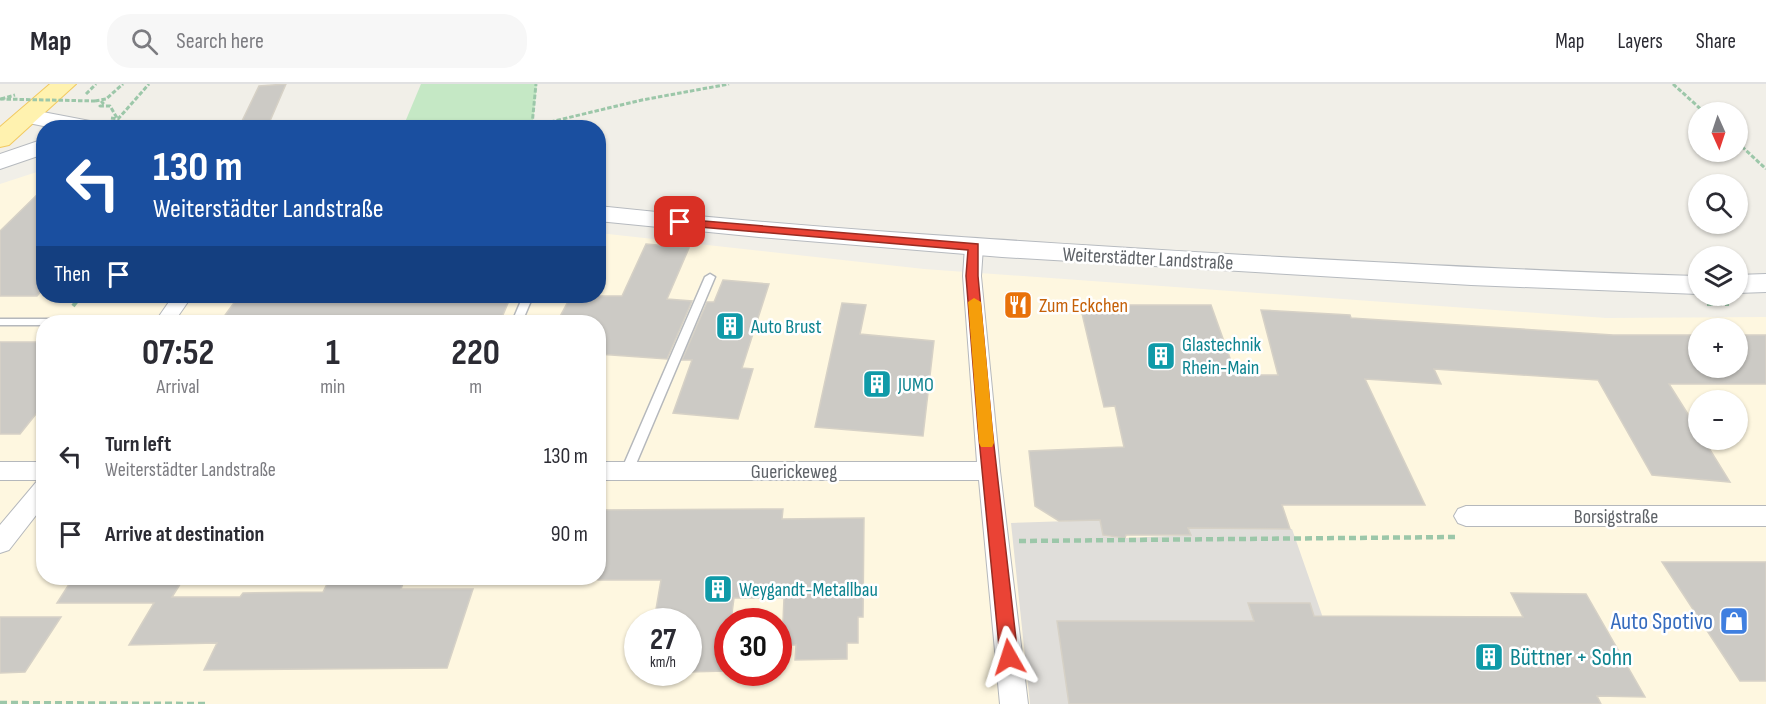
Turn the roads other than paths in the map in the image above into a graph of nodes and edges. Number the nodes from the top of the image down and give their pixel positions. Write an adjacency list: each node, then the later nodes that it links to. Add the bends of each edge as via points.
1 (64, 84): 2 (main road)
2 (27, 116): 3 (street); 4 (main road)
3 (48, 120)
4 (4, 137): 5 (street)
5 (36, 137)
6 (36, 149): 7 (street)
7 (0, 162)
8 (606, 214): 9 (street, Weiterstädter Landstraße)
9 (974, 247): 13 (street, Weiterstädter Landstraße); 20 (street, via 972,276)
10 (710, 277): 19 (lane)
11 (1748, 284): 12 (street)
12 (1766, 284)
13 (1688, 285)
14 (0, 322): 15 (lane)
15 (36, 322)
16 (0, 471): 17 (street)
17 (36, 471)
18 (606, 471): 19 (street, Guerickeweg)
19 (627, 471): 20 (street, Guerickeweg)
20 (989, 471): 25 (street)
21 (36, 496): 24 (street)
22 (1466, 516): 23 (street, Borsigstraße)
23 (1766, 516)
24 (0, 543)
25 (1014, 704)

